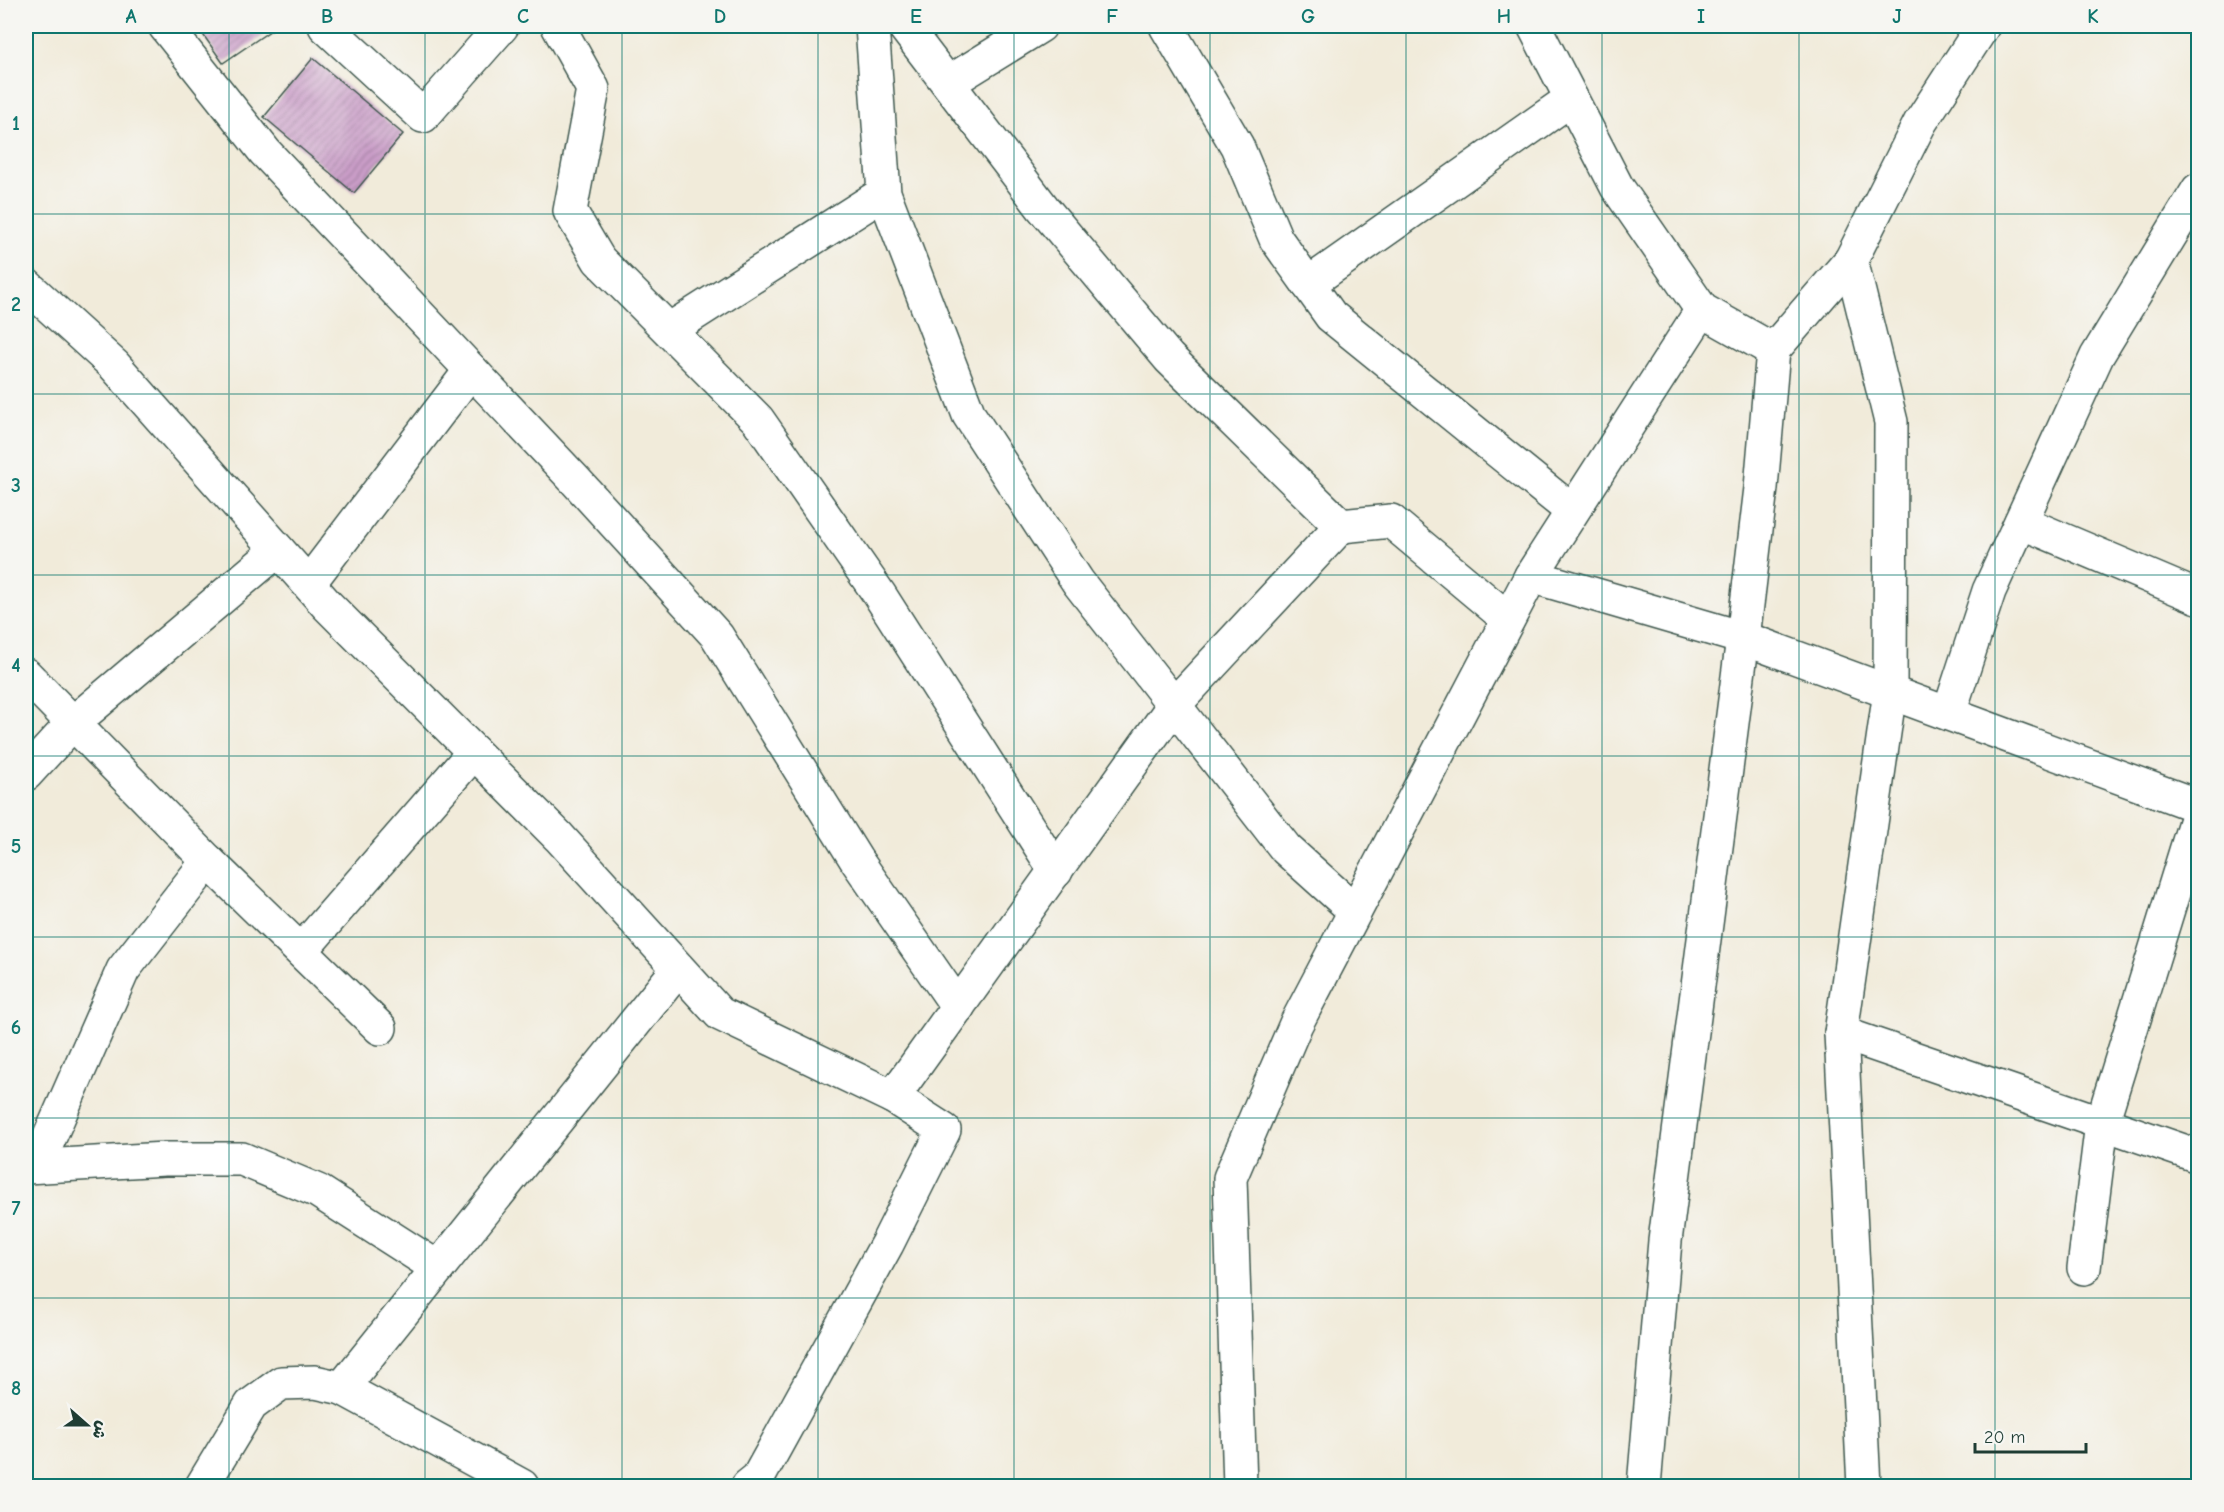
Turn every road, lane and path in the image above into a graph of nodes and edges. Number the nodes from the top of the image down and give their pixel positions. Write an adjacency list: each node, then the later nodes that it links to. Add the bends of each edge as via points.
1 (165, 26): 21 (street, via 265,152)
2 (325, 26): 3 (street, via 423,116)
3 (501, 26)
4 (558, 26): 19 (street, via 593,89 570,211 599,260)
5 (872, 26): 14 (street)
6 (904, 26): 11 (street)
7 (1040, 26): 11 (street)
8 (1166, 26): 16 (street, via 1237,146 1276,239)
9 (1534, 26): 12 (street)
10 (1983, 26): 15 (street, via 1920,123)
11 (948, 83): 24 (street, via 1043,208 1169,358)
12 (1571, 99): 16 (street); 18 (street, via 1617,188)
13 (2199, 190): 23 (street, via 2097,356)
14 (885, 193): 19 (street); 33 (street, via 969,415 1078,582)
15 (1851, 260): 20 (street); 32 (street, via 1891,422)
16 (1308, 284): 22 (street, via 1331,316)
17 (26, 285): 25 (street, via 114,365)
18 (1702, 310): 20 (street); 22 (street)
19 (669, 330): 41 (street, via 758,420 879,594)
20 (1773, 350): 30 (street)
21 (471, 370): 27 (street); 45 (street, via 717,636 857,861)
22 (1572, 511): 26 (street)
23 (2021, 522): 28 (street); 34 (street, via 1989,591)
24 (1341, 525): 29 (street, via 1391,521); 33 (street)
25 (278, 550): 27 (street); 35 (street)
26 (1531, 576): 29 (street); 30 (street)
27 (309, 583): 36 (street)
28 (2199, 597)
29 (1508, 619): 42 (street)
30 (1743, 638): 32 (street); 59 (street, via 1665,1241)
31 (26, 675): 35 (street)
32 (1890, 691): 34 (street); 47 (street)
33 (1174, 705): 41 (street); 42 (street, via 1286,849)
34 (1949, 713): 38 (street)
35 (73, 723): 37 (street); 40 (street)
36 (474, 752): 43 (street); 44 (street, via 559,837)
37 (26, 774)
38 (2199, 806)
39 (2199, 812): 49 (street)
40 (208, 861): 43 (street); 51 (street, via 123,970)
41 (1056, 871): 45 (street)
42 (1354, 911): 58 (street, via 1296,1024 1230,1178)
43 (301, 951): 46 (street)
44 (678, 969): 48 (street, via 720,1014); 52 (street)
45 (958, 1007): 48 (street)
46 (380, 1028)
47 (1841, 1033): 49 (street); 60 (street)
48 (893, 1097): 55 (street, via 944,1130)
49 (2102, 1123): 50 (street); 53 (street)
50 (2199, 1156)
51 (31, 1167): 52 (street, via 242,1160 318,1191)
52 (438, 1268): 54 (street)
53 (2084, 1268)
54 (342, 1388): 56 (street, via 315,1382 281,1383 251,1405); 57 (street)
55 (757, 1484)
56 (202, 1486)
57 (522, 1486)
58 (1240, 1486)
59 (1644, 1486)
60 (1864, 1486)

